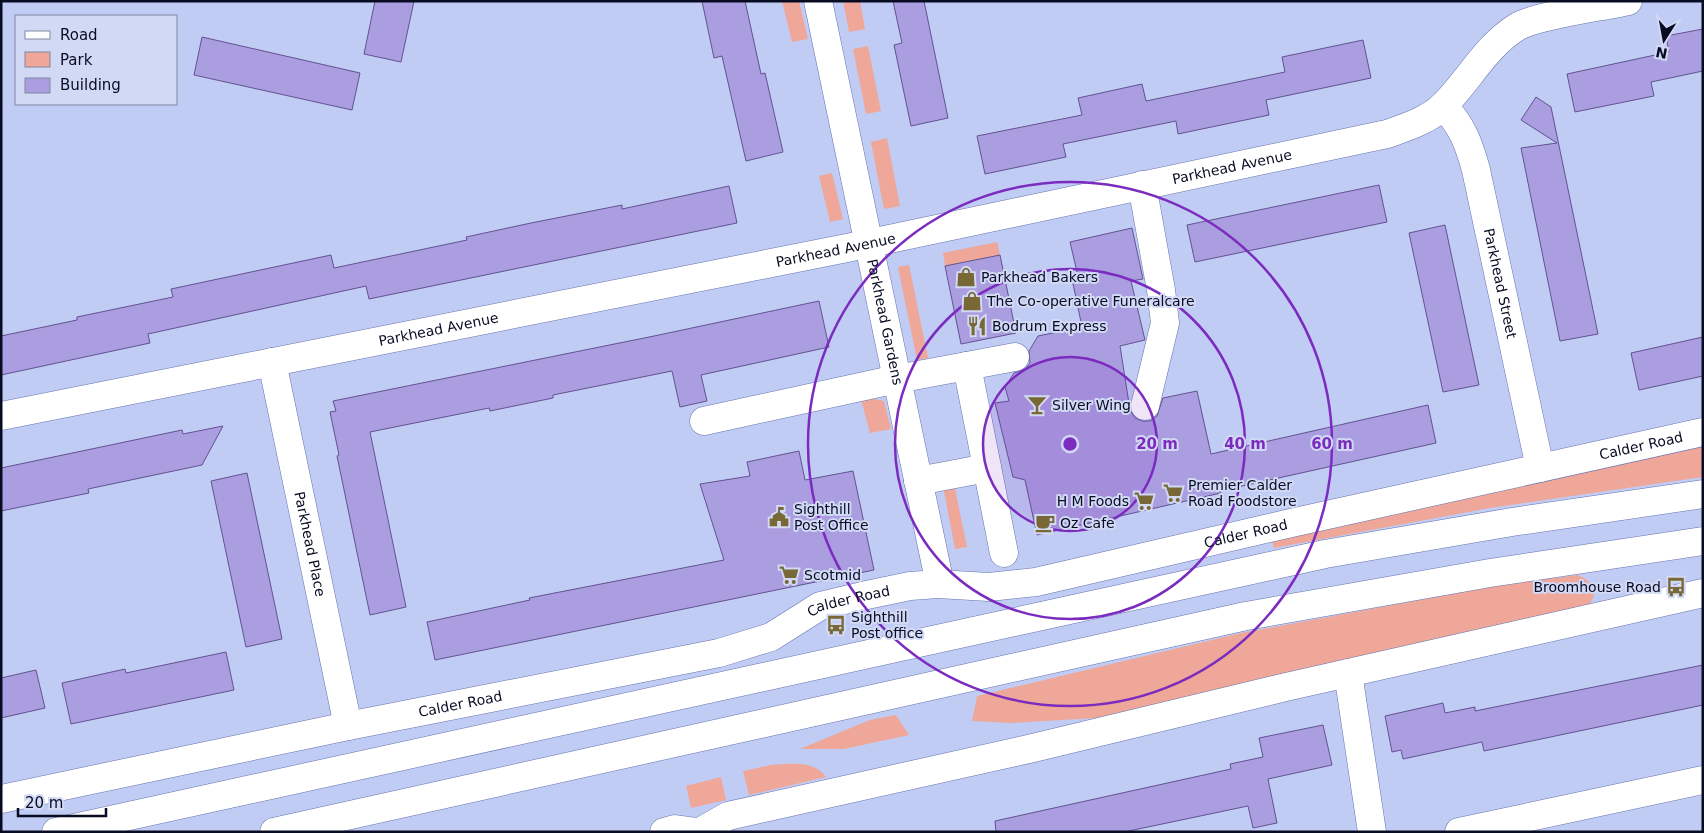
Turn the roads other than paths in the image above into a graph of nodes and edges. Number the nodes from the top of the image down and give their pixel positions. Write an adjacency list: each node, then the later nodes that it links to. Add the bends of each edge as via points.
1 (818, 1): 5 (street, Parkhead Gardens)
2 (1628, 1): 3 (street, Parkhead Avenue, via 1519,26 1485,53)
3 (1443, 106): 4 (street, Parkhead Avenue, via 1416,124 1387,134); 15 (street, Parkhead Street, via 1455,118 1468,140 1474,162)
4 (1142, 185): 5 (street, Parkhead Avenue); 10 (street, via 1165,323)
5 (868, 243): 7 (street, Parkhead Avenue); 9 (street, Parkhead Gardens)
6 (1015, 357): 8 (street)
7 (272, 362): 11 (street, Parkhead Avenue); 23 (street, Parkhead Place)
8 (967, 366): 9 (street); 14 (street)
9 (897, 379): 12 (street); 16 (street, Parkhead Gardens)
10 (1145, 406)
11 (1, 416)
12 (704, 421)
13 (1703, 432): 15 (street, Calder Road)
14 (987, 468): 16 (street); 19 (street)
15 (1540, 468): 20 (street, Calder Road, via 1036,582 989,587)
16 (918, 481): 20 (street, Parkhead Gardens)
17 (1703, 494): 26 (street, via 1325,554)
18 (1703, 541): 27 (street, via 1490,573 1246,616)
19 (1004, 554)
20 (938, 584): 23 (street, Calder Road, via 910,586 820,606 771,637 719,653)
21 (1703, 593): 22 (street)
22 (1348, 673): 29 (street, via 728,816); 30 (street)
23 (348, 726): 25 (street, Calder Road)
24 (1703, 780): 31 (street)
25 (1, 799)
26 (56, 832)
27 (274, 832)
28 (664, 832): 29 (street, via 675,829)
29 (698, 832)
30 (1372, 832)
31 (1459, 832)

